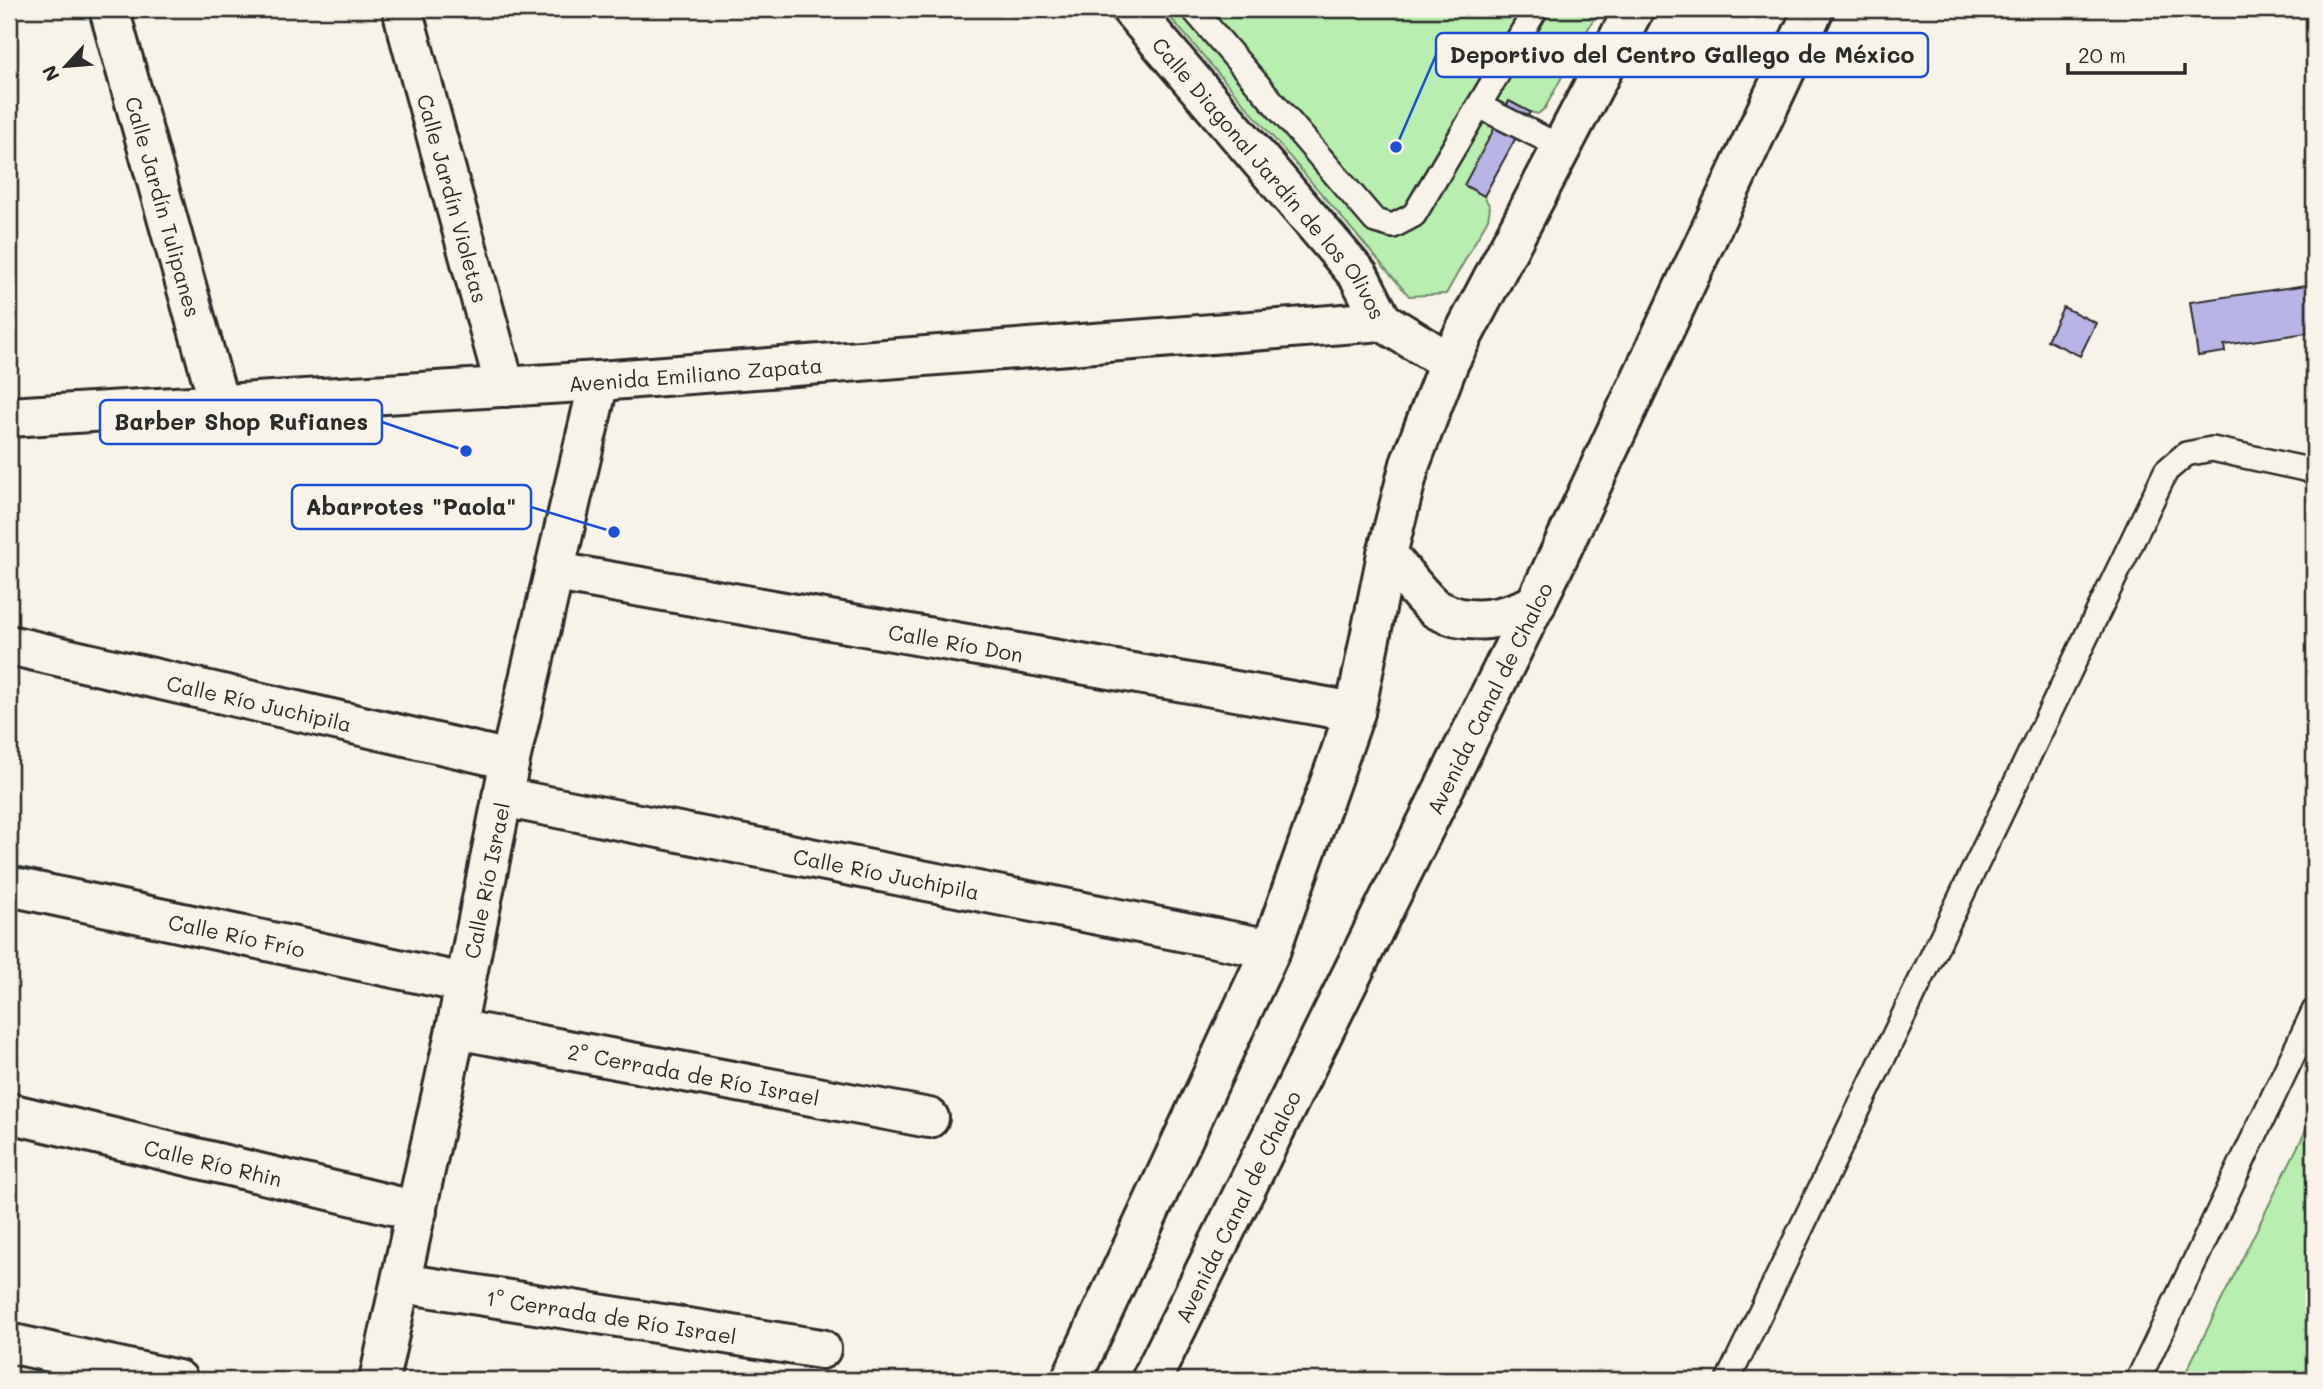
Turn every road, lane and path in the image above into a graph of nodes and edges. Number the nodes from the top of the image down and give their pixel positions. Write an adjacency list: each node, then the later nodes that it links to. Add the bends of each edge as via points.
1 (109, 9): 14 (street, Calle Jardín Tulipanes)
2 (402, 9): 13 (street, Calle Jardín Violetas)
3 (1131, 9): 10 (street, Calle Diagonal Jardín de los Olivos, via 1359,276)
4 (1194, 9): 8 (lane, via 1375,221 1393,226 1414,215)
5 (1536, 9): 8 (lane)
6 (1634, 9): 9 (street)
7 (1814, 9): 19 (street, Avenida Canal de Chalco)
8 (1479, 106): 9 (lane)
9 (1561, 147): 11 (street)
10 (1381, 321): 11 (street, Calle Diagonal Jardín de los Olivos); 12 (street, Avenida Emiliano Zapata)
11 (1449, 362): 17 (street, via 1410,464)
12 (599, 382): 13 (street, Avenida Emiliano Zapata); 18 (street, Calle Río Israel)
13 (505, 387): 14 (street, Avenida Emiliano Zapata)
14 (219, 404): 15 (street, Avenida Emiliano Zapata)
15 (9, 417)
16 (2314, 471): 39 (lane, via 2212,449 2186,454 2166,471)
17 (1387, 554): 19 (street, via 1436,609 1472,621 1510,616); 21 (street)
18 (556, 572): 21 (street, Calle Río Don); 22 (street, Calle Río Israel)
19 (1536, 604): 38 (street, Avenida Canal de Chalco)
20 (9, 645): 22 (street, Calle Río Juchipila)
21 (1355, 712): 25 (street)
22 (510, 760): 23 (street, Calle Río Israel)
23 (502, 797): 25 (street, Calle Río Juchipila); 26 (street, Calle Río Israel)
24 (9, 886): 26 (street, Calle Río Frío)
25 (1271, 949): 37 (street)
26 (464, 983): 28 (street, Calle Río Israel)
27 (2314, 1011): 40 (lane)
28 (456, 1030): 30 (street, 2° Cerrada de Río Israel); 31 (street, Calle Río Israel)
29 (9, 1113): 31 (street, Calle Río Rhin)
30 (929, 1118)
31 (417, 1211): 32 (street, Calle Río Israel)
32 (402, 1283): 34 (street, 1° Cerrada de Río Israel); 36 (street, Calle Río Israel)
33 (9, 1343): 35 (street)
34 (821, 1349)
35 (178, 1380)
36 (379, 1380)
37 (1071, 1380)
38 (1151, 1380)
39 (1728, 1380)
40 (2138, 1380)

